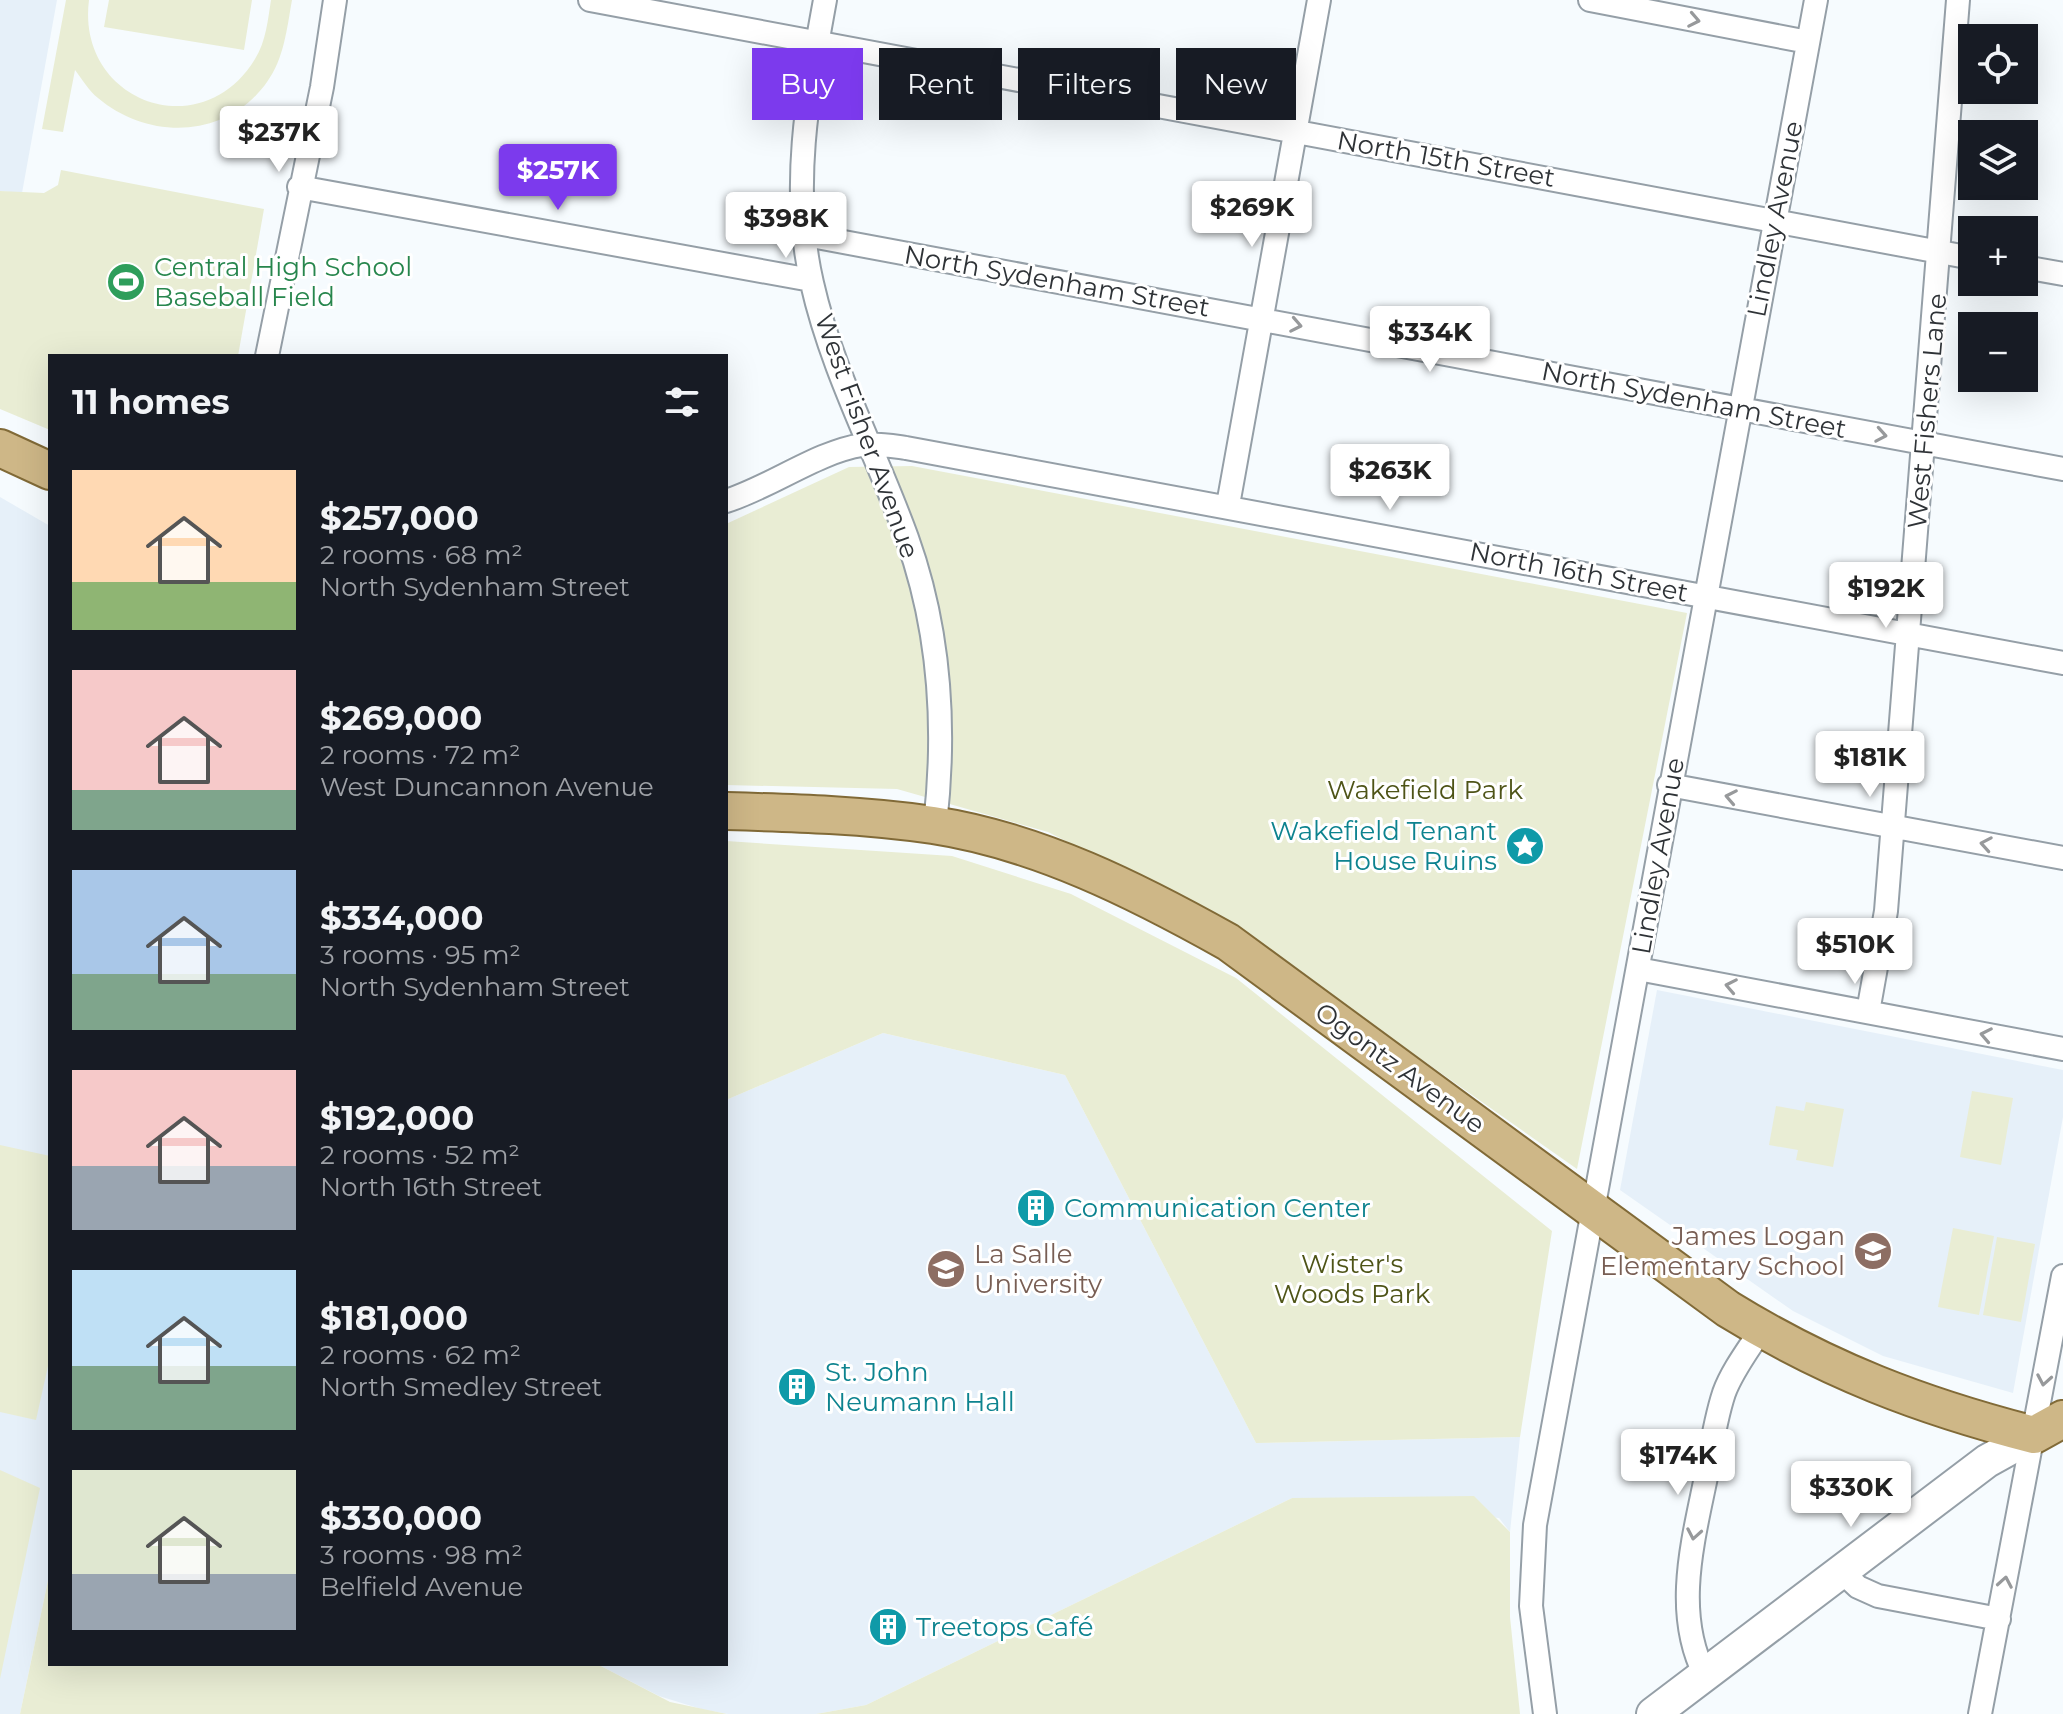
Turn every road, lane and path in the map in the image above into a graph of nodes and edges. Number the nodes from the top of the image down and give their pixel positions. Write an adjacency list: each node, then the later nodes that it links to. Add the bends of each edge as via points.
1 (335, 0): 11 (street)
2 (590, 0): 8 (street, North 15th Street)
3 (825, 0): 8 (street, West Fisher Avenue)
4 (1319, 0): 10 (street)
5 (1590, 0): 9 (street, one-way to 9)
6 (1816, 0): 9 (street, Lindley Avenue)
7 (1958, 0): 14 (street, West Fishers Lane)
8 (818, 42): 10 (street, North 15th Street); 13 (street, West Fisher Avenue, via 803,134)
9 (1808, 42): 12 (street, Lindley Avenue)
10 (1295, 132): 12 (street, North 15th Street); 19 (street)
11 (299, 187): 18 (street); 20 (street)
12 (1774, 219): 14 (street, North 15th Street); 21 (street, Lindley Avenue)
13 (806, 235): 18 (street, West Fisher Avenue); 19 (street, North Sydenham Street)
14 (1939, 252): 15 (street, North 15th Street); 22 (street, West Fishers Lane)
15 (1958, 255)
16 (2038, 270): 17 (street)
17 (2063, 274)
18 (811, 280): 23 (street, West Fisher Avenue, via 827,343)
19 (1261, 319): 21 (street, North Sydenham Street, one-way to 21); 28 (street)
20 (267, 354)
21 (1739, 409): 22 (street, North Sydenham Street, one-way to 22); 29 (street, Lindley Avenue)
22 (1924, 443): 25 (street, North Sydenham Street); 30 (street, West Fishers Lane)
23 (869, 445): 27 (street, North 16th Street, via 842,451); 28 (street, North 16th Street); 34 (street, West Fisher Avenue, via 909,542 934,645 941,728)
24 (0, 448): 26 (main road)
25 (2063, 469)
26 (48, 470)
27 (728, 500)
28 (1228, 505): 29 (street, North 16th Street)
29 (1706, 596): 30 (street, North 16th Street); 32 (street, Lindley Avenue)
30 (1909, 634): 31 (street, North 16th Street); 35 (street, West Fishers Lane)
31 (2063, 663)
32 (1669, 785): 35 (street, one-way to 32); 37 (street, Lindley Avenue)
33 (728, 811): 34 (main road, Ogontz Avenue)
34 (935, 825): 40 (main road, Ogontz Avenue, via 1088,872 1228,942)
35 (1893, 827): 36 (street, one-way to 35); 38 (street, West Fishers Lane, via 1886,911)
36 (2063, 858)
37 (1638, 969): 38 (street, one-way to 37); 40 (street, Lindley Avenue)
38 (1868, 1012): 39 (street, one-way to 38)
39 (2063, 1049)
40 (1593, 1210): 42 (main road, Ogontz Avenue); 47 (street, Lindley Avenue, via 1535,1525 1531,1606)
41 (2063, 1276): 43 (street, one-way to 43)
42 (1761, 1330): 43 (main road, Ogontz Avenue, via 1897,1395); 46 (street, one-way to 46, via 1725,1390 1693,1543 1689,1625)
43 (2053, 1432): 44 (street, via 1987,1461); 45 (street, one-way to 43)
44 (1841, 1571): 45 (street, via 1878,1596); 46 (street)
45 (1999, 1619): 49 (street)
46 (1705, 1675): 48 (street)
47 (1545, 1714)
48 (1653, 1714)
49 (1980, 1714)

